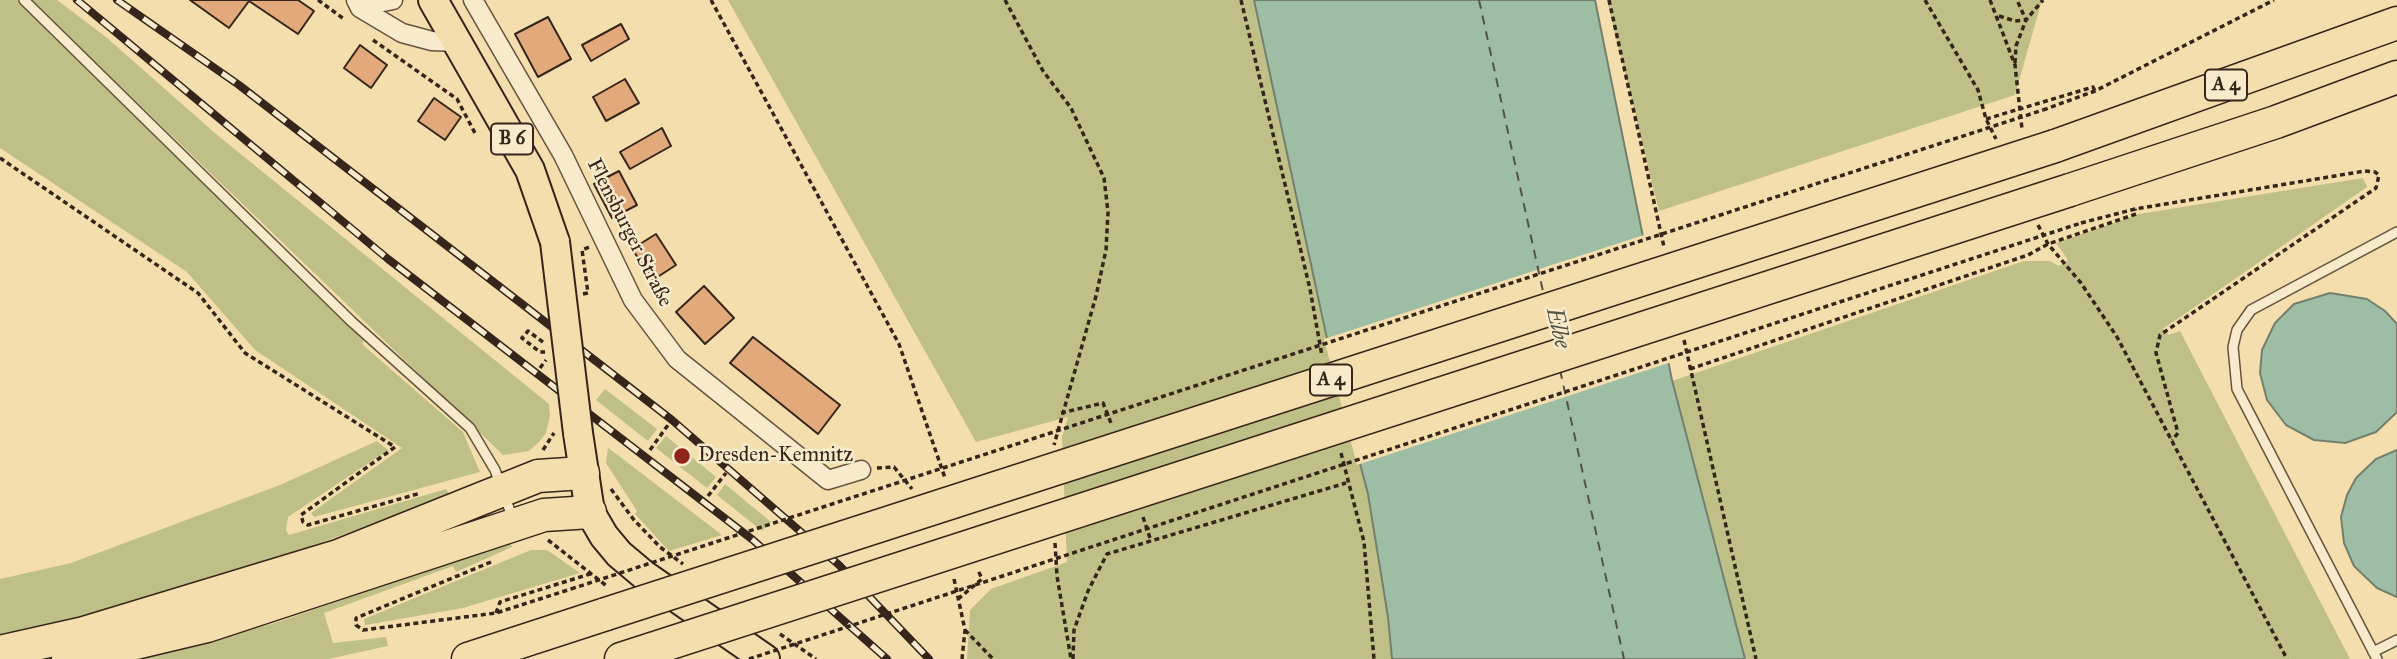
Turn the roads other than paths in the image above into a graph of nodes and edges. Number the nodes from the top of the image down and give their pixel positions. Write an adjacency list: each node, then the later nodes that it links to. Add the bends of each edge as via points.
1 (24, 0): 13 (lane, via 351,321 470,428)
2 (356, 0): 8 (street, via 360,8 402,33)
3 (369, 0): 4 (street)
4 (393, 0)
5 (433, 0): 8 (main road, B 6)
6 (473, 0): 11 (street, Flensburger Straße, via 563,155 634,300 677,359 828,480)
7 (2397, 23): 20 (highway, A 4, bridge, via 2055,146)
8 (456, 42): 12 (main road, B 6, bridge, via 530,170 555,242 567,432)
9 (2397, 78): 21 (highway, A 4, bridge, via 2070,190)
10 (2397, 232): 18 (lane, via 2251,310 2237,330 2233,347 2237,388)
11 (861, 470)
12 (583, 473): 13 (highway, via 538,476); 14 (main road, B 6)
13 (502, 489): 15 (lane); 17 (highway, via 338,556 84,633)
14 (590, 512): 15 (highway, via 544,514); 22 (main road, B 6, via 596,527 619,554)
15 (525, 533): 19 (highway, via 207,626)
16 (2397, 640): 18 (lane)
17 (0, 652)
18 (2375, 656)
19 (68, 659)
20 (468, 659)
21 (621, 659)
22 (765, 659)

